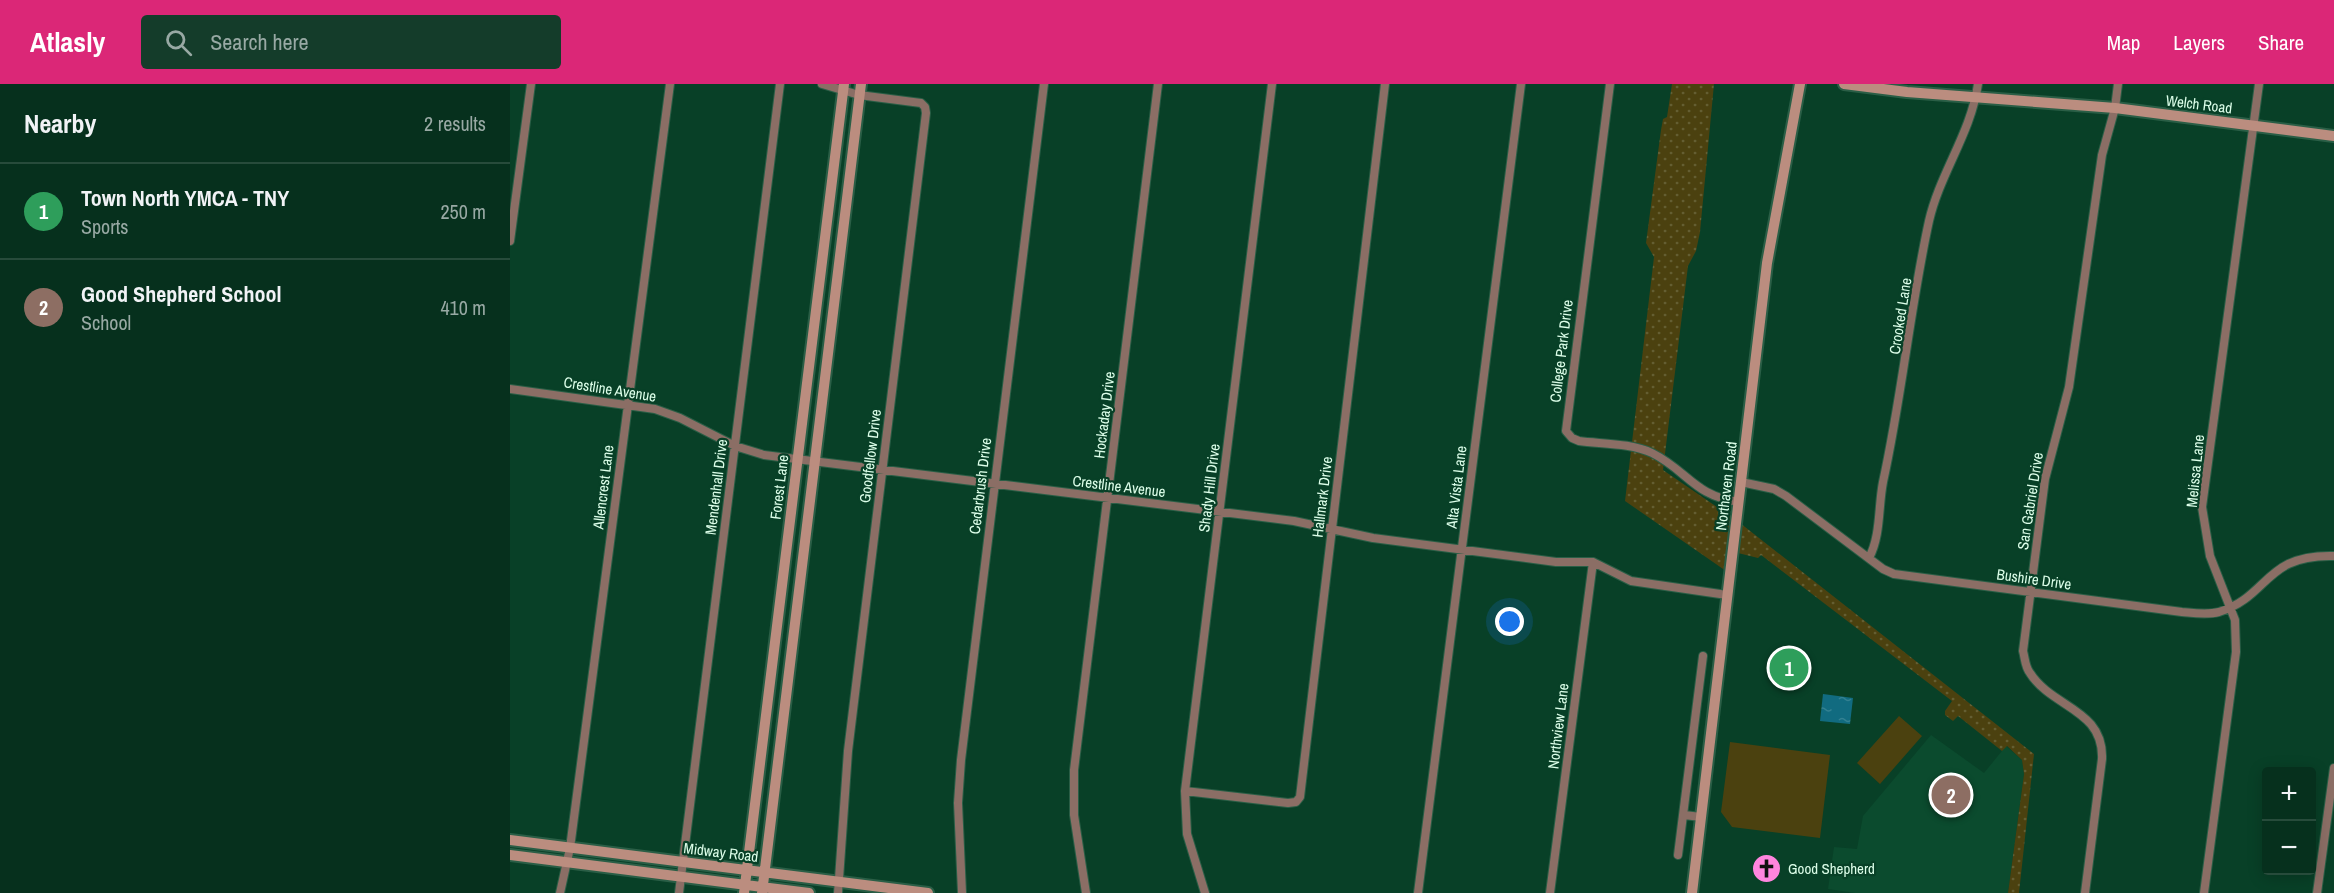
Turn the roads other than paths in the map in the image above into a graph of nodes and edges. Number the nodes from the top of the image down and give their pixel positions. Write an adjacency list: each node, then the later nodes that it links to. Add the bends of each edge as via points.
1 (531, 84): 22 (street)
2 (670, 84): 24 (street, Allencrest Lane)
3 (780, 84): 25 (street, Mendenhall Drive)
4 (822, 84): 16 (street)
5 (1044, 84): 30 (street, Cedarbrush Drive)
6 (1158, 84): 31 (street, Hockaday Drive)
7 (1272, 84): 33 (street, Shady Hill Drive)
8 (1385, 84): 34 (street, Hallmark Drive)
9 (1521, 84): 35 (street, Alta Vista Lane)
10 (1610, 84): 32 (street, College Park Drive, via 1566,431 1579,441 1641,449 1705,493)
11 (1800, 84): 29 (main road, Northaven Road, via 1767,263)
12 (1844, 84): 18 (main road, Welch Road)
13 (1977, 84): 18 (street, Crooked Lane)
14 (2118, 84): 19 (street, San Gabriel Drive)
15 (2259, 84): 20 (street, Melissa Lane)
16 (843, 87): 17 (street, Goodfellow Drive); 26 (main road, Forest Lane)
17 (860, 89): 27 (main road); 28 (street, Goodfellow Drive, via 921,103 926,113)
18 (1976, 98): 19 (main road, Welch Road); 37 (street, Crooked Lane, via 1929,222 1875,546)
19 (2115, 108): 20 (main road, Welch Road); 39 (street, San Gabriel Drive, via 2102,155 2069,387 2045,478)
20 (2253, 126): 21 (main road, Welch Road); 41 (street, Melissa Lane, via 2202,507 2210,556)
21 (2334, 136)
22 (510, 241)
23 (510, 389): 24 (street, Crestline Avenue)
24 (628, 404): 25 (street, Crestline Avenue, via 680,418); 50 (street, Allencrest Lane)
25 (735, 446): 26 (street, Crestline Avenue); 54 (street, Mendenhall Drive)
26 (798, 459): 27 (street, Crestline Avenue); 55 (main road, Forest Lane)
27 (817, 462): 28 (street, Crestline Avenue); 56 (main road)
28 (882, 469): 30 (street, Crestline Avenue); 58 (street, Goodfellow Drive, via 848,751)
29 (1741, 482): 32 (main road, Northaven Road); 37 (street, Bushire Drive, via 1774,489)
30 (994, 483): 31 (street, Crestline Avenue); 65 (street, Cedarbrush Drive, via 960,771 958,843)
31 (1107, 498): 33 (street, Crestline Avenue); 66 (street, Hockaday Drive, via 1074,770 1074,815)
32 (1739, 502): 40 (main road, Northaven Road)
33 (1220, 512): 34 (street, Crestline Avenue); 46 (street, Shady Hill Drive)
34 (1332, 529): 35 (street, Crestline Avenue); 46 (street, Hallmark Drive, via 1300,797 1288,803)
35 (1462, 549): 38 (street, Crestline Avenue, via 1556,562); 68 (street, Alta Vista Lane)
36 (2334, 556): 41 (street, Bushire Drive, via 2303,558 2283,565)
37 (1869, 558): 39 (street, Bushire Drive, via 1894,574)
38 (1593, 562): 40 (street, Crestline Avenue, via 1632,581); 69 (street, Northview Lane)
39 (2030, 592): 41 (street, Bushire Drive, via 2203,613); 71 (street, San Gabriel Drive, via 2023,651 2030,674 2092,724 2101,738 2102,759)
40 (1727, 595): 44 (main road, Northaven Road)
41 (2230, 607): 72 (street, Melissa Lane, via 2235,620 2236,652)
42 (1703, 657): 43 (street)
43 (1700, 685): 44 (street); 47 (street)
44 (1716, 688): 48 (main road, Northaven Road)
45 (2334, 768): 73 (street)
46 (1185, 790): 67 (street, Shady Hill Drive, via 1187,834)
47 (1684, 815): 48 (street); 52 (street)
48 (1701, 817): 70 (main road, Northaven Road)
49 (510, 840): 50 (main road, Midway Road)
50 (570, 848): 53 (street, Allencrest Lane); 54 (main road, Midway Road)
51 (510, 855): 53 (main road, Midway Road)
52 (1678, 855)
53 (567, 862): 57 (main road, Midway Road); 61 (street, Allencrest Lane)
54 (683, 863): 55 (main road, Midway Road); 57 (street, Mendenhall Drive)
55 (746, 871): 56 (main road, Midway Road); 59 (main road, Forest Lane)
56 (765, 873): 58 (main road, Midway Road); 60 (main road)
57 (682, 877): 59 (main road, Midway Road); 62 (street, Mendenhall Drive)
58 (838, 887): 64 (main road, Midway Road)
59 (745, 889): 60 (main road, Midway Road)
60 (763, 890): 63 (main road, Midway Road)
61 (560, 893)
62 (679, 893)
63 (809, 893)
64 (928, 893)
65 (962, 893)
66 (1086, 893)
67 (1205, 893)
68 (1418, 893)
69 (1550, 893)
70 (1692, 893)
71 (2085, 893)
72 (2204, 893)
73 (2317, 893)

